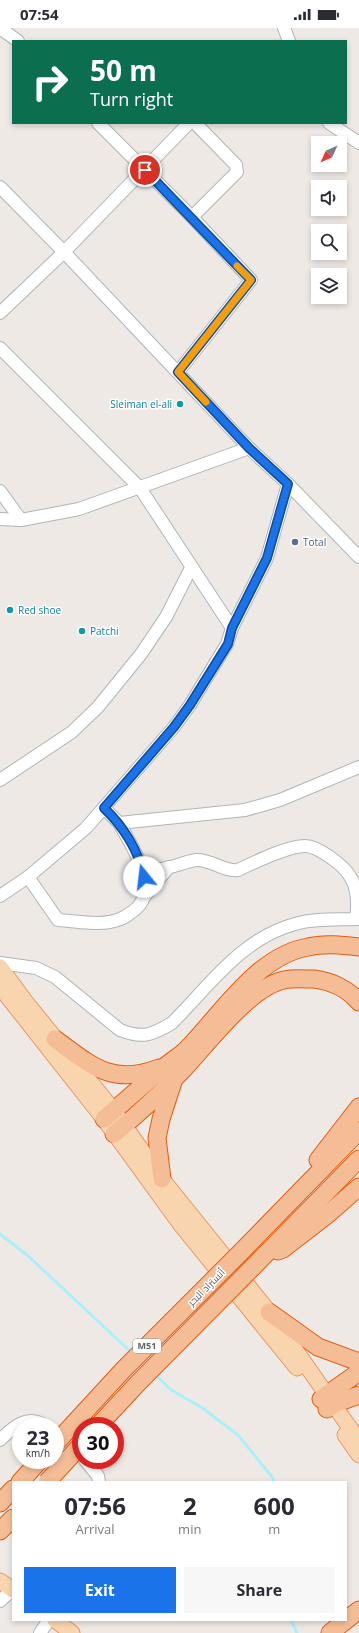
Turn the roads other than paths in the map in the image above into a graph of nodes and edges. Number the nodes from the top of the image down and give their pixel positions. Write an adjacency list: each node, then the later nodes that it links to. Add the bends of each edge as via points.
1 (0, 28): 3 (street)
2 (284, 28): 4 (street)
3 (17, 40)
4 (289, 40)
5 (99, 124): 10 (street)
6 (188, 124): 10 (street)
7 (196, 124): 12 (street, via 236,165 237,172)
8 (331, 124): 9 (street)
9 (359, 143)
10 (145, 170): 12 (street); 13 (street)
11 (0, 188): 13 (street)
12 (192, 217): 16 (street, via 251,280)
13 (64, 252): 14 (street); 16 (street)
14 (0, 313)
15 (0, 348): 19 (street)
16 (178, 372): 17 (street)
17 (249, 448): 18 (street); 19 (street)
18 (288, 484): 23 (street); 25 (street, via 267,558)
19 (140, 488): 21 (street, via 79,509); 24 (street)
20 (0, 491): 21 (street)
21 (21, 520): 22 (street)
22 (1, 521)
23 (359, 557)
24 (191, 568): 25 (street); 27 (street, via 166,617 141,654 98,707 72,732)
25 (232, 628): 28 (street, via 228,644 190,705)
26 (359, 767): 29 (street, via 280,800 245,810)
27 (0, 780)
28 (104, 808): 29 (street); 32 (street, via 86,828)
29 (119, 823): 30 (street)
30 (142, 864): 31 (street, via 149,869); 34 (street, via 146,889)
31 (169, 867): 34 (street); 35 (street, via 197,860 232,871 305,846 328,855 351,877 359,903)
32 (28, 877): 33 (street); 34 (street, via 58,920 85,923 122,919 137,909)
33 (0, 896)
34 (144, 897)
35 (358, 919): 37 (street, via 296,923 261,938 228,965 172,1022 145,1036 132,1035 120,1030 55,977 36,968)
36 (359, 946): 42 (highway, via 307,947 288,953 269,964 231,999 183,1052)
37 (0, 963)
38 (0, 967): 41 (main road)
39 (0, 988): 44 (main road)
40 (359, 1002): 42 (highway, via 339,986 321,980 283,980 246,1002)
41 (55, 1039): 42 (highway, via 87,1062 117,1075); 44 (main road)
42 (170, 1072): 44 (highway); 45 (highway); 48 (highway, via 157,1138)
43 (359, 1107): 49 (highway, via 320,1156)
44 (109, 1115): 45 (main road)
45 (119, 1130): 48 (main road); 56 (main road, via 181,1225)
46 (359, 1131): 49 (highway, أتستراد البحر / M51)
47 (359, 1159): 51 (highway, أتستراد البحر / M51)
48 (162, 1179): 52 (main road)
49 (307, 1184): 59 (highway, أتستراد البحر / M51, bridge, via 124,1369)
50 (359, 1187): 51 (highway, via 283,1249)
51 (256, 1263): 57 (highway, أتستراد البحر / M51, bridge)
52 (269, 1312): 53 (highway, via 318,1347); 56 (main road)
53 (359, 1362)
54 (359, 1372): 56 (highway)
55 (359, 1395): 56 (highway)
56 (327, 1402): 61 (main road); 65 (main road)
57 (106, 1417)
58 (12, 1430): 60 (street)
59 (64, 1434)
60 (0, 1440)
61 (359, 1440)
62 (64, 1442): 63 (street)
63 (72, 1448)
64 (72, 1455): 69 (highway, bridge)
65 (359, 1455)
66 (32, 1469): 68 (highway)
67 (93, 1469): 70 (street)
68 (21, 1481)
69 (48, 1481)
70 (99, 1481)
71 (12, 1490): 72 (highway)
72 (0, 1503)
73 (12, 1519): 74 (highway)
74 (0, 1531)
75 (10, 1588): 76 (street)
76 (0, 1601)
77 (359, 1610): 78 (highway)
78 (347, 1620)
79 (48, 1621): 82 (street)
80 (56, 1621): 83 (main road)
81 (345, 1621): 84 (highway)
82 (40, 1633)
83 (72, 1633)
84 (330, 1633)

